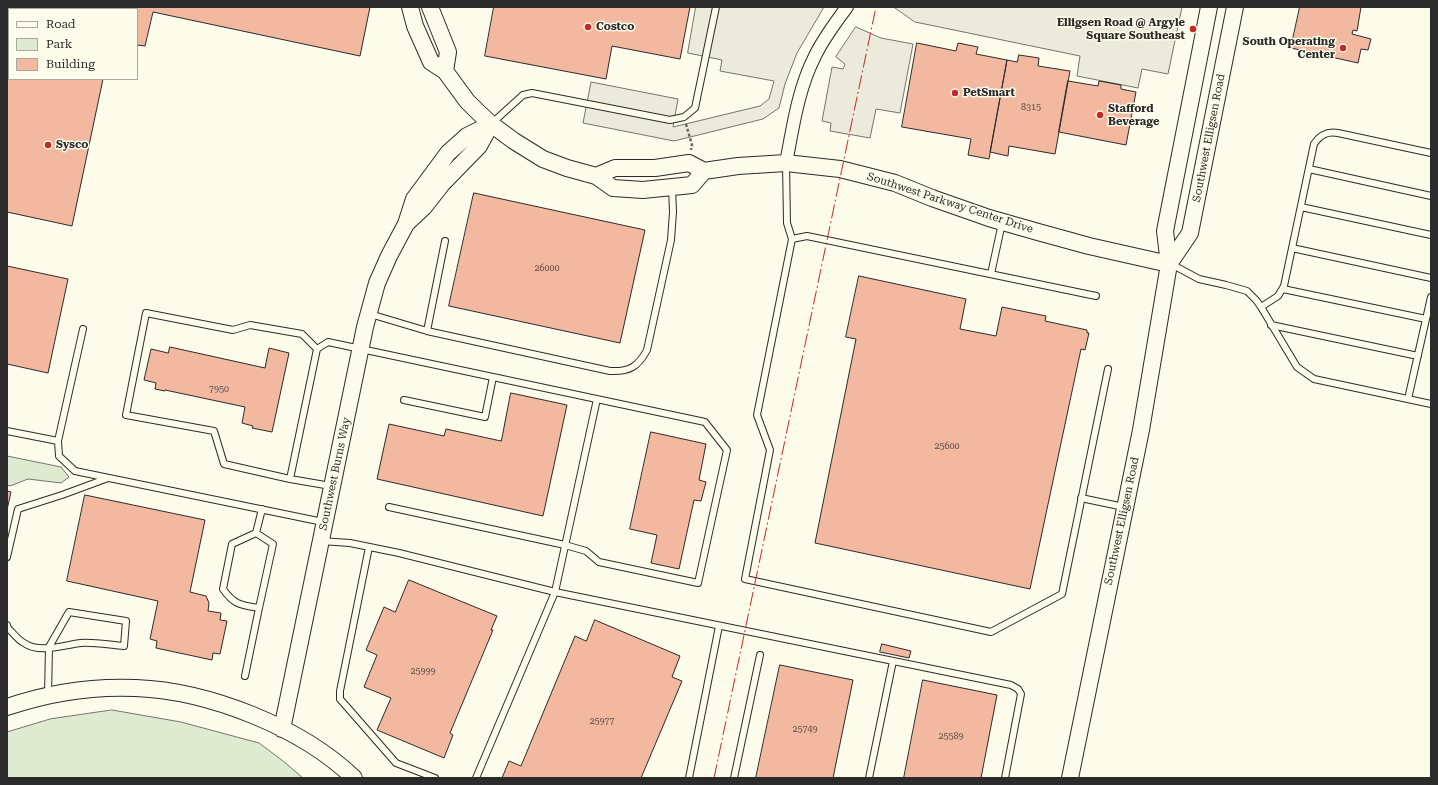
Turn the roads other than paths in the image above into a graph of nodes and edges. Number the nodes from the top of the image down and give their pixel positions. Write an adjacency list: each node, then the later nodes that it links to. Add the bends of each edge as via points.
1 (410, 7): 7 (street, via 415,26 431,62)
2 (430, 7): 7 (street, via 448,52)
3 (716, 7): 8 (lane, via 695,108 684,118 670,120 532,93 523,95)
4 (847, 7): 10 (street, via 814,57 798,106)
5 (1209, 7): 22 (street, Southwest Elligsen Road, via 1165,231)
6 (1235, 7): 22 (street, Southwest Elligsen Road, via 1190,233)
7 (446, 71): 8 (street, via 467,101)
8 (491, 124): 13 (street, via 543,159); 29 (street, Southwest Burns Way, via 467,136 448,153 414,198 406,224 388,256 377,283)
9 (1431, 153): 11 (lane, via 1332,132 1317,139)
10 (786, 163): 12 (street, Southwest Parkway Center Drive); 17 (street, Southwest Parkway Center Drive, via 840,169 876,177); 19 (lane, via 787,222)
11 (1309, 169): 15 (lane); 16 (lane)
12 (704, 171): 13 (street, via 689,163 655,168 615,168); 14 (street, via 692,185)
13 (596, 176): 14 (street, via 613,188)
14 (672, 188): 33 (lane, via 671,240 647,350 636,365 620,372 610,371)
15 (1431, 196)
16 (1301, 207): 18 (lane); 21 (lane)
17 (1002, 222): 22 (street, Southwest Parkway Center Drive, via 1089,246); 23 (lane)
18 (1431, 235)
19 (792, 239): 23 (lane, via 807,236); 48 (lane, via 758,415 770,450 745,579 991,632 1062,594)
20 (445, 241): 33 (lane)
21 (1292, 248): 24 (lane); 25 (lane)
22 (1169, 264): 28 (lane, via 1198,278 1247,291); 50 (street, Southwest Elligsen Road, via 1141,430)
23 (991, 274): 26 (lane)
24 (1431, 278)
25 (1283, 289): 28 (lane, via 1278,296); 30 (lane)
26 (1096, 296)
27 (1431, 297): 30 (lane)
28 (1261, 307): 31 (lane)
29 (368, 313): 33 (lane); 34 (street, Southwest Burns Way)
30 (1426, 320): 36 (lane)
31 (1271, 325): 36 (lane); 40 (lane, via 1297,367 1314,379)
32 (83, 329): 44 (lane)
33 (427, 331)
34 (361, 348): 35 (lane, via 328,342); 38 (lane); 47 (street, Southwest Burns Way)
35 (317, 349): 46 (lane); 46 (lane, via 302,334 250,325 233,330 146,313 126,415 214,431 224,464)
36 (1418, 356): 40 (lane)
37 (1108, 369): 48 (lane)
38 (493, 376): 39 (lane); 41 (lane, via 485,417)
39 (597, 399): 55 (lane); 55 (lane, via 705,422 727,450 698,583 598,562 586,551)
40 (1408, 399): 42 (lane)
41 (404, 400)
42 (1431, 404)
43 (7, 431): 44 (lane)
44 (58, 441): 45 (lane, via 59,456 75,471)
45 (108, 478): 51 (lane); 57 (lane, via 18,509)
46 (290, 479): 47 (lane)
47 (332, 486): 52 (street, Southwest Burns Way)
48 (1081, 498): 50 (lane)
49 (389, 507): 55 (lane)
50 (1125, 507): 76 (street, Southwest Elligsen Road)
51 (262, 509): 52 (lane); 53 (lane)
52 (325, 522): 54 (street, Southwest Burns Way)
53 (256, 533): 59 (lane, via 273,544); 59 (lane, via 232,544 223,589 237,603)
54 (321, 541): 56 (lane); 68 (street, Southwest Burns Way)
55 (565, 545): 58 (lane)
56 (369, 547): 58 (lane); 70 (lane, via 340,699 396,763)
57 (7, 557)
58 (555, 592): 61 (lane); 71 (lane)
59 (259, 608): 65 (lane)
60 (7, 625): 62 (lane, via 23,643 37,648)
61 (719, 626): 64 (lane); 72 (lane)
62 (49, 647): 62 (lane, via 83,643 124,646 126,622 69,612); 66 (lane)
63 (760, 655): 73 (lane)
64 (894, 662): 74 (lane); 75 (lane, via 1011,685 1018,689 1021,694 1020,704)
65 (245, 676)
66 (48, 696): 67 (street); 68 (street, via 83,690 154,690 210,701)
67 (7, 707)
68 (282, 729): 69 (street, via 332,759)
69 (354, 778)
70 (435, 778)
71 (476, 778)
72 (689, 778)
73 (734, 778)
74 (869, 778)
75 (1005, 778)
76 (1070, 778)

